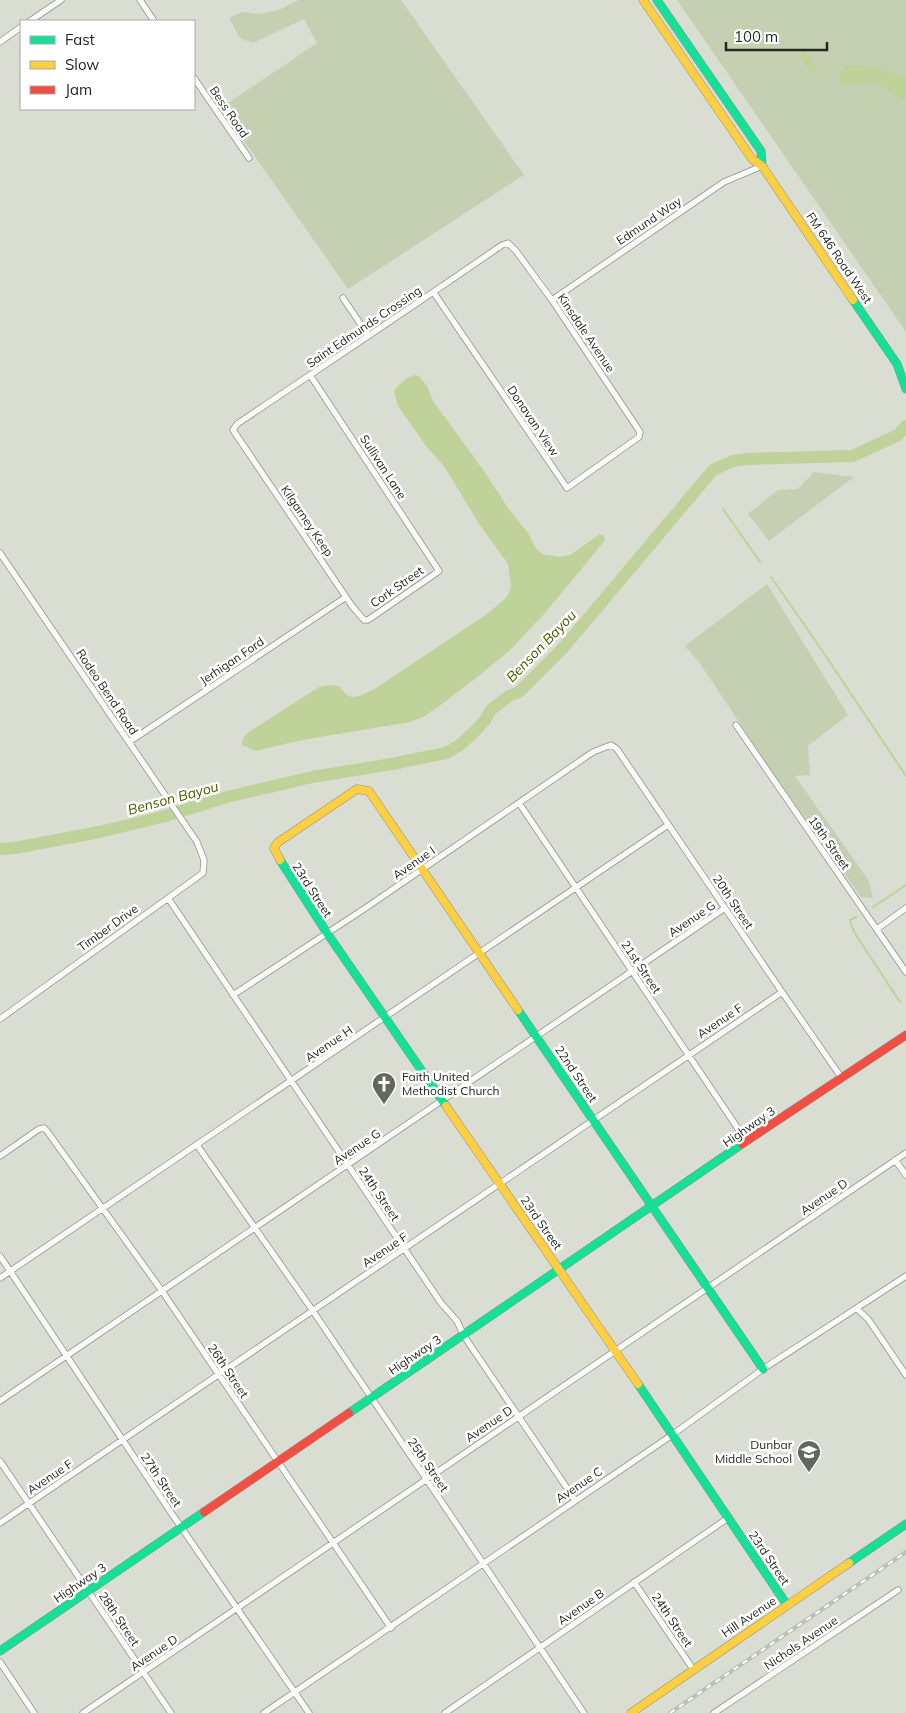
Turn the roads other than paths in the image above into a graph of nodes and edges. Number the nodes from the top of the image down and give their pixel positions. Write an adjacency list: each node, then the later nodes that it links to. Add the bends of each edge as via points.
1 (61, 0): 5 (street)
2 (140, 0): 6 (street)
3 (643, 0): 10 (street, FM 646 Road West)
4 (657, 0): 11 (street, FM 646 Road West)
5 (31, 20)
6 (153, 20)
7 (20, 28): 8 (street)
8 (0, 42)
9 (195, 79): 12 (street, Bess Road)
10 (701, 83): 11 (street); 13 (street, FM 646 Road West, via 752,159)
11 (734, 114): 13 (street, FM 646 Road West, via 761,151)
12 (249, 158)
13 (762, 166): 17 (street, Edmund Way, via 724,182); 19 (street, FM 646 Road West)
14 (508, 243): 15 (street, Saint Edmunds Crossing); 17 (street, Kinsdale Avenue)
15 (434, 292): 18 (street, Saint Edmunds Crossing); 24 (street, Donavan View, via 567,488)
16 (343, 298): 18 (street)
17 (552, 300): 24 (street, Kinsdale Avenue, via 640,432)
18 (368, 335): 21 (street, Saint Edmunds Crossing)
19 (897, 364): 20 (street, FM 646 Road West); 22 (street, FM 646 Road West)
20 (906, 371)
21 (310, 375): 23 (street, Saint Edmunds Crossing); 26 (street, Sullivan Lane)
22 (906, 389)
23 (232, 430): 27 (street, Kilgarney Keep)
24 (639, 437)
25 (0, 553): 30 (street, Rodeo Bend Road)
26 (439, 571): 28 (street, Cork Street)
27 (346, 597): 28 (street, Kilgarney Keep, via 364,620); 30 (street, Jerhigan Ford)
28 (368, 620)
29 (736, 725): 41 (street, 19th Street)
30 (129, 742): 34 (street, Rodeo Bend Road)
31 (605, 747): 32 (street, Avenue I); 33 (street, 20th Street, via 611,745 617,749)
32 (519, 803): 36 (street, Avenue I); 37 (street, 21st Street)
33 (668, 825): 37 (street, Avenue H); 39 (street, 20th Street)
34 (198, 842): 38 (street, Timber Drive, via 204,860 203,873)
35 (276, 855): 36 (street, 22nd Street, via 276,843 357,789 369,791); 42 (street, 23rd Street)
36 (422, 869): 42 (street, Avenue I); 43 (street, 22nd Street)
37 (576, 888): 43 (street, Avenue H); 44 (street, 21st Street)
38 (168, 898): 47 (street, 24th Street); 49 (street, Timber Drive)
39 (725, 908): 44 (street, Avenue G); 46 (street, 20th Street)
40 (906, 908): 41 (street)
41 (877, 929): 45 (street, 19th Street)
42 (328, 933): 47 (street, Avenue I); 48 (street, 23rd Street)
43 (480, 953): 48 (street, Avenue H); 51 (street, 22nd Street)
44 (632, 972): 51 (street, Avenue G); 52 (street, 21st Street)
45 (906, 972)
46 (782, 992): 52 (street, Avenue F); 53 (street, 20th Street)
47 (233, 995): 54 (street, 24th Street)
48 (385, 1018): 54 (street, Avenue H); 55 (street, 23rd Street)
49 (0, 1019)
50 (906, 1035): 53 (street, Highway 3)
51 (537, 1036): 55 (street, Avenue G); 56 (street, 22nd Street)
52 (688, 1055): 56 (street, Avenue F); 57 (street, 21st Street)
53 (841, 1077): 57 (street, Highway 3)
54 (291, 1082): 58 (street, Avenue H); 62 (street, 24th Street)
55 (443, 1100): 62 (street, Avenue G); 64 (street, 23rd Street)
56 (594, 1120): 64 (street, Avenue F); 65 (street, 22nd Street)
57 (747, 1142): 65 (street, Highway 3)
58 (197, 1145): 66 (street, Avenue H); 67 (street, 25th Street)
59 (906, 1153): 61 (street, Avenue D)
60 (0, 1156): 66 (street, 26th Street, via 44,1128)
61 (896, 1160): 63 (street); 74 (street, Avenue D)
62 (348, 1165): 67 (street, Avenue G); 68 (street, 24th Street)
63 (906, 1176)
64 (500, 1184): 68 (street, Avenue F); 70 (street, 23rd Street)
65 (653, 1207): 70 (street, Highway 3); 74 (street, 22nd Street)
66 (103, 1209): 71 (street, Avenue H); 75 (street, 26th Street)
67 (255, 1228): 75 (street, Avenue G); 77 (street, 25th Street)
68 (404, 1249): 77 (street, Avenue F); 78 (street, 24th Street, via 457,1321)
69 (0, 1256): 71 (street, 27th Street)
70 (560, 1270): 78 (street, Highway 3); 79 (street, 23rd Street)
71 (11, 1271): 73 (street, Avenue H); 80 (street, 27th Street)
72 (906, 1276): 76 (street, Avenue C)
73 (0, 1278)
74 (708, 1288): 79 (street, Avenue D); 81 (street, 22nd Street)
75 (162, 1291): 80 (street, Avenue G); 82 (street, 26th Street)
76 (857, 1309): 81 (street, Avenue C); 83 (street, via 868,1319)
77 (312, 1312): 82 (street, Avenue F); 84 (street, 25th Street)
78 (464, 1336): 84 (street, Highway 3); 86 (street, 24th Street)
79 (616, 1351): 86 (street, Avenue D); 87 (street, 23rd Street)
80 (67, 1356): 85 (street, Avenue G); 88 (street, 27th Street)
81 (763, 1369): 87 (street, Avenue C)
82 (219, 1375): 88 (street, Avenue F); 90 (street, 26th Street)
83 (906, 1375)
84 (371, 1399): 90 (street, Highway 3); 91 (street, 25th Street)
85 (0, 1401)
86 (518, 1416): 91 (street, Avenue D); 92 (street, 24th Street)
87 (672, 1435): 92 (street, Avenue C); 94 (street, 23rd Street)
88 (123, 1440): 93 (street, Avenue F); 97 (street, 27th Street)
89 (0, 1461): 93 (street, 28th Street)
90 (278, 1462): 97 (street, Highway 3); 98 (street, 26th Street)
91 (426, 1480): 98 (street, Avenue D); 99 (street, 25th Street)
92 (575, 1500): 99 (street, Avenue C)
93 (29, 1504): 95 (street, Avenue F); 102 (street, 28th Street)
94 (728, 1518): 100 (street, Avenue B); 103 (street, 23rd Street)
95 (0, 1524)
96 (906, 1524): 103 (street, Hill Avenue)
97 (182, 1528): 102 (street, Highway 3); 104 (street, 27th Street)
98 (333, 1543): 104 (street, Avenue D); 105 (street, 26th Street)
99 (483, 1564): 105 (street, Avenue C); 106 (street, 25th Street)
100 (634, 1582): 106 (street, Avenue B); 109 (street, 24th Street)
101 (898, 1590): 112 (street, Nichols Avenue)
102 (88, 1591): 107 (street, Highway 3); 110 (street, 28th Street)
103 (787, 1605): 109 (street, Hill Avenue)
104 (237, 1608): 110 (street, Avenue D); 111 (street, 27th Street)
105 (391, 1628): 111 (street, Avenue C)
106 (540, 1648): 118 (street, Avenue B); 119 (street, 25th Street)
107 (0, 1651)
108 (0, 1662): 113 (street)
109 (693, 1668): 120 (street, Hill Avenue)
110 (143, 1672): 114 (street, Avenue D); 115 (street, 28th Street)
111 (295, 1692): 116 (street, Avenue C); 117 (street, 27th Street)
112 (718, 1712)
113 (34, 1713)
114 (83, 1713)
115 (171, 1713)
116 (264, 1713)
117 (309, 1713)
118 (446, 1713)
119 (584, 1713)
120 (631, 1713)

